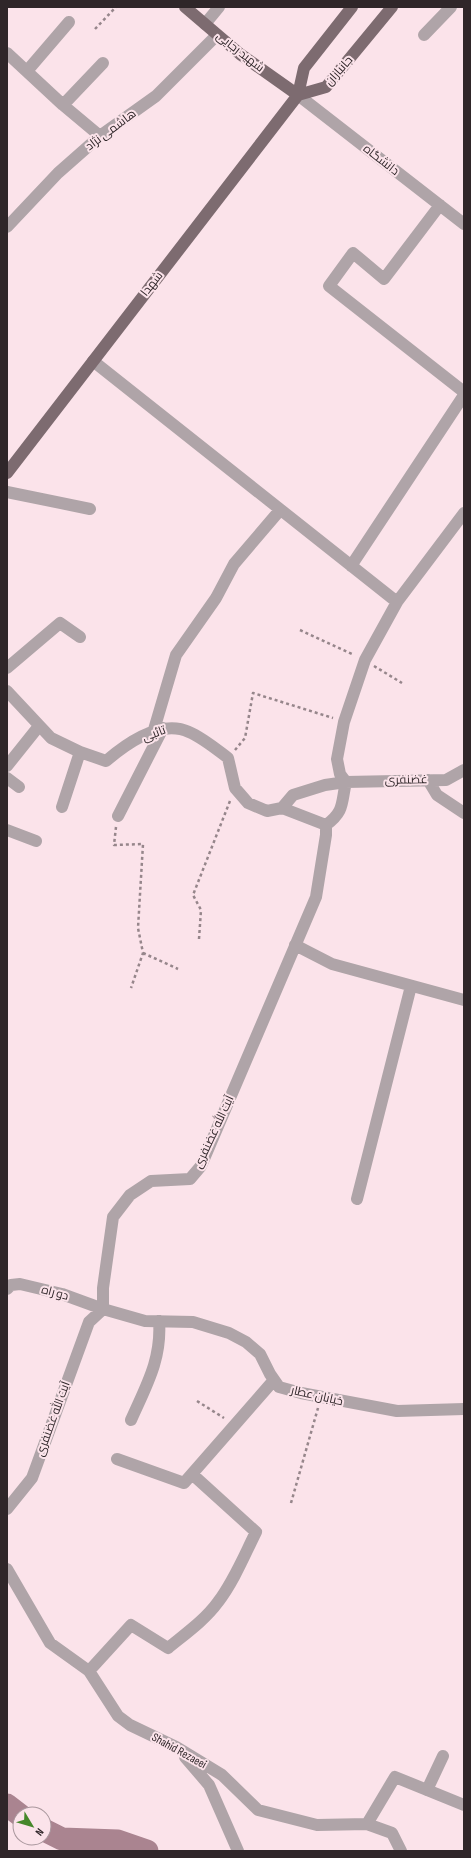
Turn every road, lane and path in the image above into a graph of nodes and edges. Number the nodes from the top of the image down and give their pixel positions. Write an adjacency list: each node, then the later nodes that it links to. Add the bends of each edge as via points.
1 (116, 7): 9 (path)
2 (185, 7): 8 (main road, شهید رجایی)
3 (219, 7): 8 (street)
4 (352, 7): 15 (main road, via 304,68)
5 (392, 7): 15 (main road, جانبازان, via 326,87)
6 (451, 7): 11 (street)
7 (69, 22): 14 (street)
8 (205, 24): 10 (main road, شهید رجایی)
9 (95, 29)
10 (217, 35): 15 (main road, شهید رجایی); 17 (street, هاشمی نژاد, via 156,96)
11 (424, 35)
12 (7, 53): 14 (street)
13 (103, 63): 16 (street)
14 (27, 71): 16 (street)
15 (298, 95): 18 (street, دانشگاه); 21 (main road, شهدا)
16 (63, 106): 17 (street)
17 (100, 136): 20 (street, هاشمی نژاد, via 58,173)
18 (440, 205): 19 (street, دانشگاه); 22 (street, via 384,279 352,252 329,286)
19 (464, 224)
20 (7, 227)
21 (93, 361): 23 (main road, شهدا); 26 (street)
22 (464, 394): 28 (street)
23 (7, 473)
24 (7, 492): 25 (street)
25 (90, 509)
26 (280, 510): 28 (street); 38 (street, via 234,564 216,598 176,655)
27 (464, 513): 29 (street)
28 (351, 566): 29 (street)
29 (396, 602): 32 (street)
30 (300, 630): 32 (path)
31 (80, 637): 33 (street, via 60,623)
32 (365, 660): 34 (path); 36 (street)
33 (7, 668)
34 (402, 683)
35 (7, 691): 37 (street, تائبی)
36 (344, 722): 40 (path, via 253,693 245,738); 45 (street, via 337,759 340,774)
37 (39, 726): 39 (street, تائبی, via 51,738); 41 (street)
38 (158, 730): 39 (street, تائبی, via 117,752 106,761); 40 (street, تائبی, via 173,727 188,731 202,738); 51 (street)
39 (80, 752): 48 (street)
40 (228, 758): 47 (street)
41 (7, 766)
42 (464, 770): 44 (street, غضنفری, via 446,780)
43 (7, 778): 46 (street)
44 (428, 780): 45 (street, غضنفری); 50 (street, via 437,795)
45 (346, 782): 49 (street, غضنفری, via 319,786 293,795); 53 (street, via 342,808)
46 (19, 787)
47 (235, 788): 49 (street, via 248,803 257,808 267,811); 55 (path, via 193,895 201,910)
48 (62, 807)
49 (282, 808): 53 (street)
50 (464, 812)
51 (118, 816): 57 (path, via 114,845 143,844 138,928)
52 (7, 830): 54 (street)
53 (326, 830): 56 (street, آیت الله غضنفری, via 316,897)
54 (36, 841)
55 (199, 939)
56 (295, 946): 59 (street, via 332,964); 64 (street, آیت الله غضنفری, via 201,1166 190,1179 151,1181 130,1195 113,1217)
57 (143, 953): 58 (path); 60 (path)
58 (178, 968)
59 (412, 986): 61 (street); 62 (street)
60 (131, 988)
61 (464, 1000)
62 (357, 1199)
63 (7, 1289): 64 (street, دو راه, via 11,1285 20,1284 62,1294)
64 (102, 1309): 65 (street, via 145,1320); 75 (street, آیت الله غضنفری, via 89,1322 32,1478)
65 (160, 1321): 66 (street, via 193,1322 229,1333 246,1342 260,1354); 70 (street, via 161,1340 153,1372)
66 (274, 1380): 67 (street, خیابان عطار, via 279,1387); 71 (street)
67 (321, 1398): 69 (street, خیابان عطار, via 397,1411); 74 (path)
68 (197, 1401): 71 (path)
69 (464, 1409)
70 (131, 1420)
71 (235, 1425): 73 (street)
72 (117, 1459): 73 (street, via 184,1483)
73 (192, 1474): 77 (street, via 256,1532 238,1570 217,1603 168,1648 131,1625)
74 (291, 1503)
75 (7, 1509)
76 (7, 1569): 77 (street, Shahid Rezaeei, via 50,1643)
77 (89, 1671): 78 (street, Shahid Rezaeei, via 118,1716 130,1725)
78 (176, 1747): 82 (street, Shahid Rezaeei, via 222,1775 258,1810 317,1825); 83 (street, via 210,1785)
79 (443, 1756): 80 (street)
80 (427, 1790): 81 (street); 82 (street, via 395,1777)
81 (464, 1805)
82 (367, 1824): 84 (street, Shahid Rezaeei, via 392,1833)
83 (238, 1851)
84 (401, 1851)

